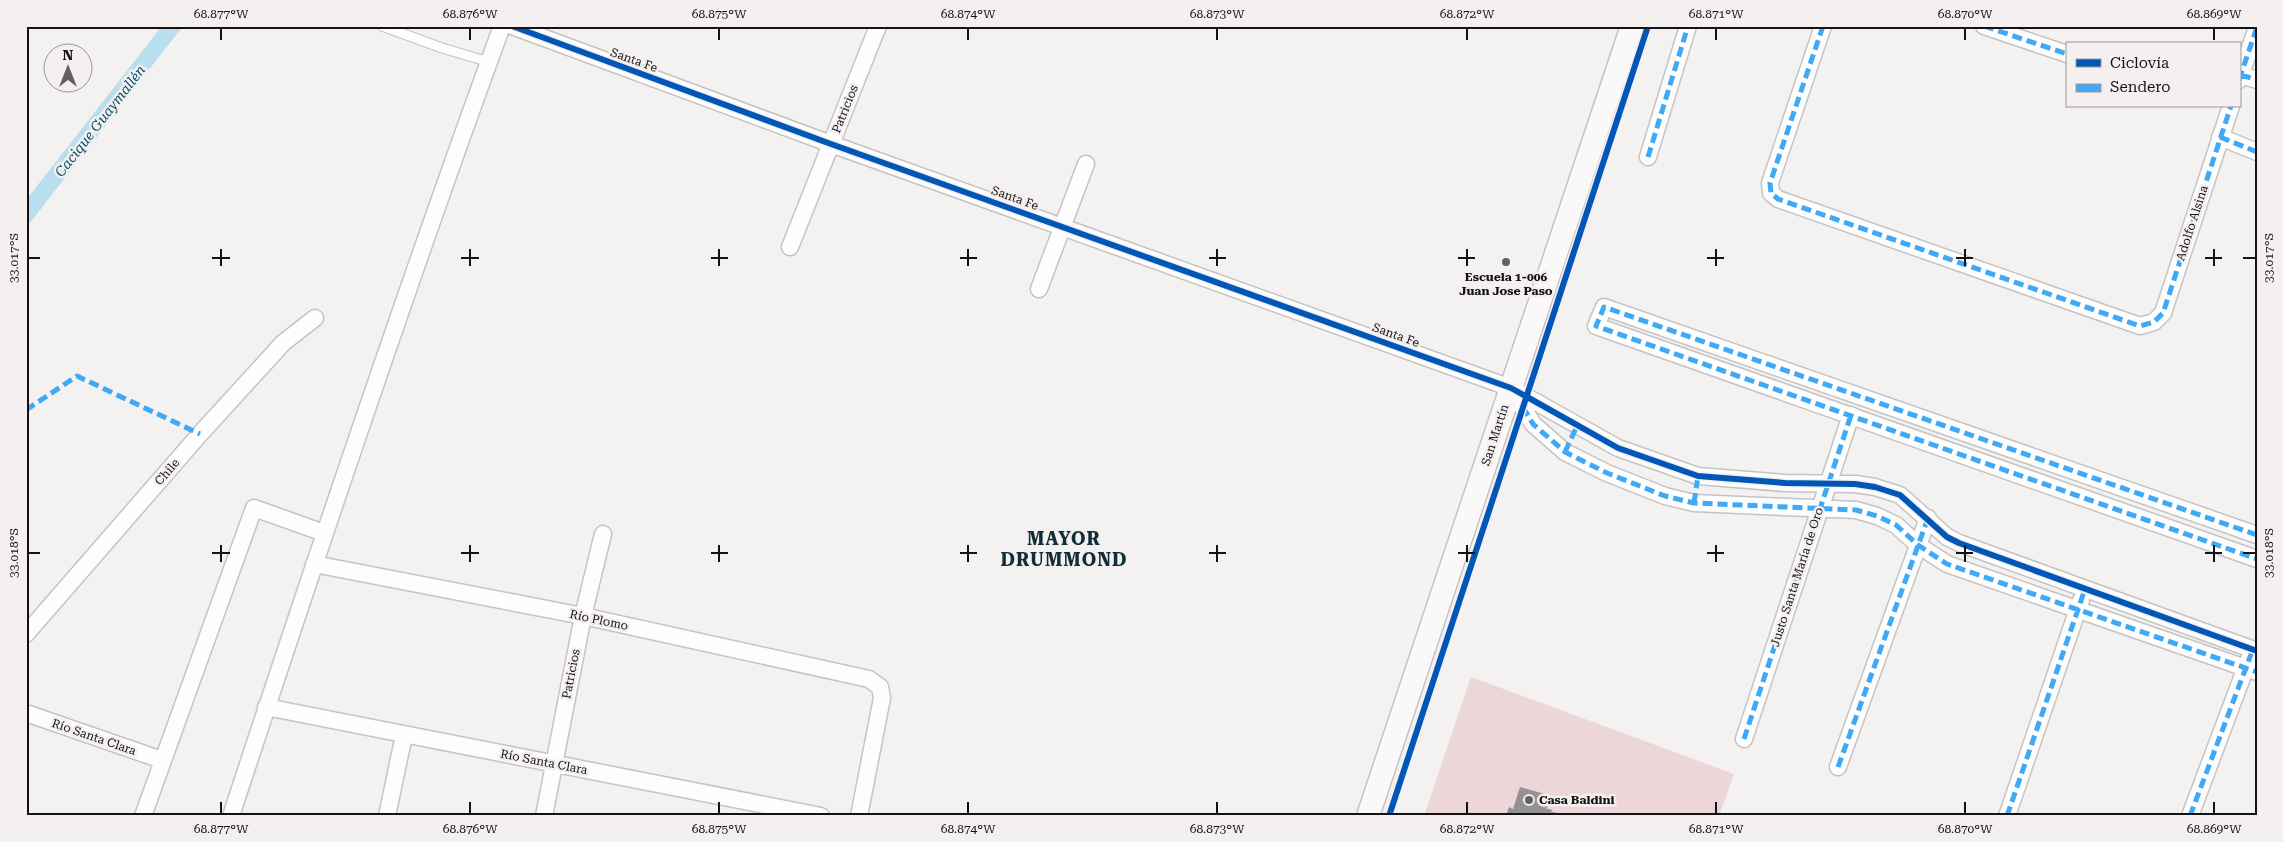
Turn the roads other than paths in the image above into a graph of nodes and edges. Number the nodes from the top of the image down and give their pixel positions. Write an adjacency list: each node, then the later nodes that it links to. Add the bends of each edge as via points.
1 (382, 26): 11 (lane)
2 (502, 26): 11 (street)
3 (512, 26): 15 (street, Santa Fe)
4 (878, 26): 15 (street, Patricios)
5 (1632, 26): 23 (main road, San Martín)
6 (1688, 26): 17 (street)
7 (1823, 26): 14 (street, Adolfo Alsina, via 1770,183 1771,193 1778,199 2140,326 2154,322 2163,314)
8 (1984, 26): 10 (street)
9 (2257, 27): 12 (street)
10 (2066, 54)
11 (489, 62): 32 (street)
12 (2246, 78)
13 (2226, 108): 14 (street, Adolfo Alsina)
14 (2220, 137): 16 (street)
15 (831, 144): 19 (street, Santa Fe); 20 (street, Patricios)
16 (2257, 152)
17 (1648, 156)
18 (1086, 164): 19 (street)
19 (1062, 227): 21 (street); 23 (street, Santa Fe)
20 (790, 247)
21 (1039, 289)
22 (315, 318): 41 (street, Chile, via 283,343)
23 (1511, 388): 25 (street, Santa Fe); 26 (street, via 1532,424); 57 (main road, San Martín)
24 (1851, 415): 28 (street, Justo Santa María de Oro); 34 (street, via 1596,326 1604,307); 36 (street)
25 (1577, 426): 26 (street); 27 (street, Santa Fe, via 1618,448)
26 (1565, 452): 29 (street, via 1645,488)
27 (1698, 476): 28 (street, Santa Fe); 29 (street)
28 (1827, 484): 30 (street, Justo Santa María de Oro); 31 (street, Santa Fe, via 1875,487 1900,495)
29 (1694, 503): 30 (street)
30 (1820, 510): 35 (street, via 1856,510 1877,516 1896,526); 47 (street, Justo Santa María de Oro)
31 (1928, 518): 35 (street); 38 (street, Santa Fe, via 1959,543)
32 (324, 533): 37 (street); 48 (street, via 254,508)
33 (603, 534): 40 (street, Patricios)
34 (2257, 535)
35 (1918, 545): 39 (street, via 1947,564); 50 (street)
36 (2257, 560)
37 (314, 564): 40 (street, Río Plomo); 44 (street)
38 (2085, 589): 39 (street); 42 (street, Santa Fe)
39 (2077, 611): 43 (street); 58 (street)
40 (583, 616): 49 (street, Patricios); 56 (street, Río Plomo, via 869,679 880,687 882,698)
41 (26, 634)
42 (2255, 650): 43 (street)
43 (2251, 670): 59 (street)
44 (266, 707): 46 (street, Río Santa Clara); 52 (street)
45 (26, 713): 48 (street, Río Santa Clara)
46 (404, 735): 49 (street, Río Santa Clara); 53 (street)
47 (1744, 739)
48 (162, 760): 51 (street)
49 (554, 764): 54 (street, Patricios); 55 (street, Río Santa Clara)
50 (1838, 767)
51 (142, 816)
52 (231, 816)
53 (387, 816)
54 (544, 816)
55 (821, 816)
56 (859, 816)
57 (1368, 816)
58 (2007, 816)
59 (2190, 816)

